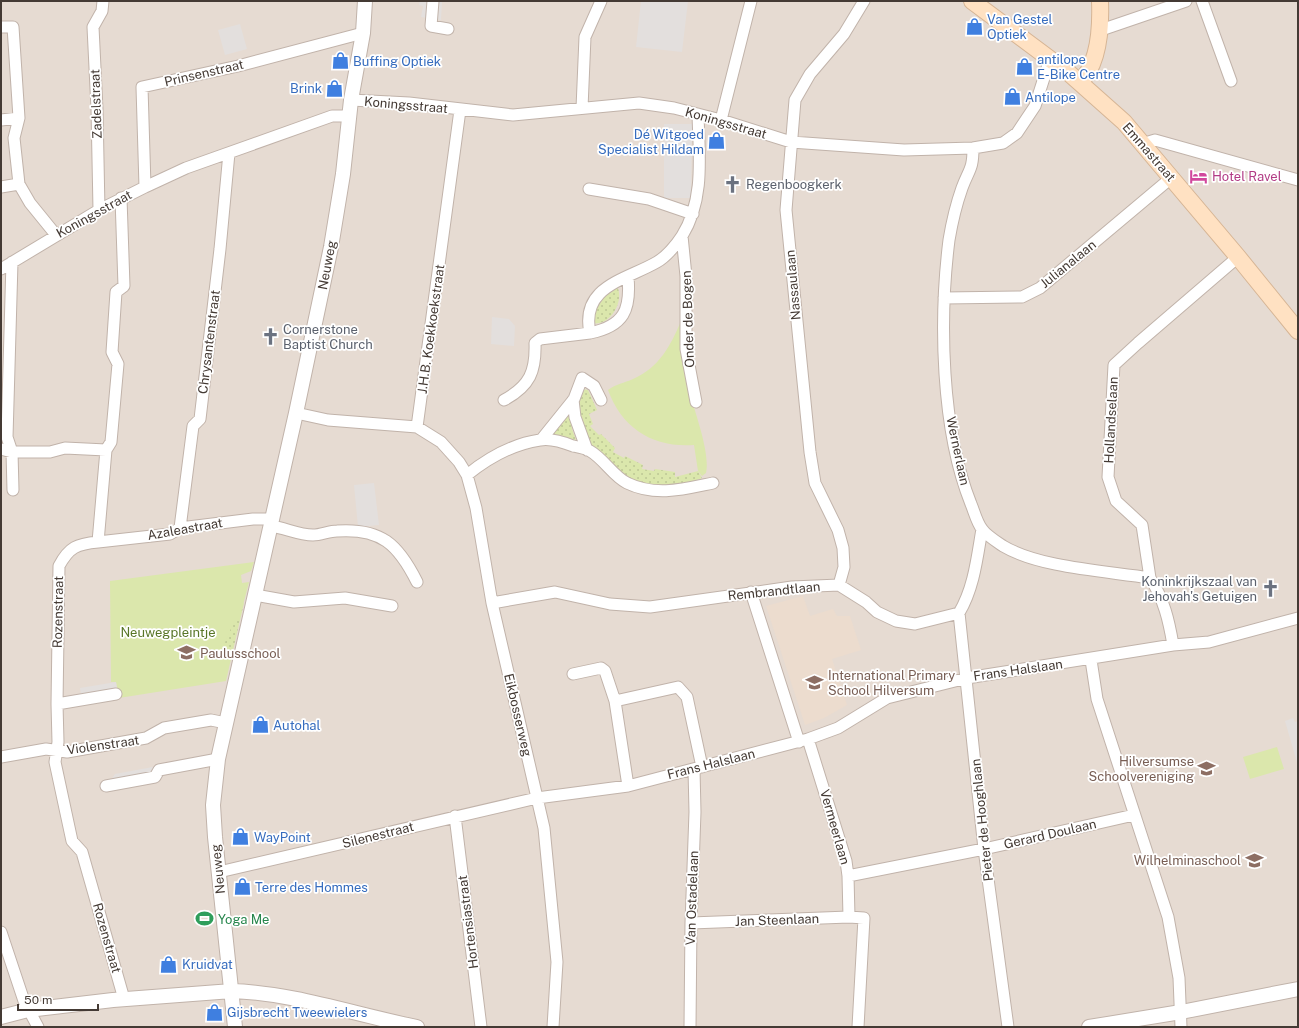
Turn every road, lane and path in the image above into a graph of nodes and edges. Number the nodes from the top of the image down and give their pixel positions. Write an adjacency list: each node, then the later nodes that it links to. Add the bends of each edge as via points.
1 (103, 1): 36 (street, Zadelstraat, via 102,11 93,27)
2 (365, 1): 14 (street, Neuweg)
3 (433, 1): 12 (street, via 431,26)
4 (601, 1): 19 (street, via 585,37)
5 (751, 1): 24 (street)
6 (864, 1): 25 (street, Nassaulaan, via 844,34 810,74 796,100)
7 (972, 1): 15 (main road, Emmastraat)
8 (1100, 1): 13 (main road)
9 (1186, 1): 13 (street)
10 (1202, 1): 16 (street)
11 (1, 27): 22 (street, via 13,27)
12 (448, 29)
13 (1101, 30): 17 (main road, via 1088,74)
14 (363, 33): 18 (street, Neuweg); 33 (street, Prinsenstraat, via 238,66 142,87)
15 (1050, 60): 17 (main road, Emmastraat); 27 (street, Koningsstraat, via 1035,106 1017,133 1003,143)
16 (1231, 81)
17 (1080, 82): 26 (main road, Emmastraat, via 1124,122)
18 (351, 106): 20 (street, Koningsstraat, via 409,103); 28 (street, Koningsstraat, via 344,116 332,116); 51 (street, Neuweg, via 331,247)
19 (582, 108): 20 (street, Koningsstraat, via 513,115); 21 (street, Koningsstraat, via 639,103)
20 (460, 110): 52 (street, J.H.B. Koekkoekstraat)
21 (698, 114): 24 (street, Koningsstraat); 37 (street, via 698,194)
22 (19, 118): 23 (street); 31 (street, via 14,138)
23 (1, 120)
24 (721, 120): 25 (street, Koningsstraat)
25 (791, 142): 27 (street, Koningsstraat, via 904,150); 67 (street, Nassaulaan, via 786,210 810,452 814,483 838,530 842,548 844,567)
26 (1142, 144): 29 (main road, Emmastraat); 30 (street, via 1156,140)
27 (973, 148): 44 (street, Wernerlaan, via 973,164 954,213)
28 (229, 153): 33 (street, Koningsstraat, via 186,168); 62 (street, Chrysantenstraat, via 200,419 192,426)
29 (1171, 178): 40 (main road, Emmastraat); 44 (street, Julianalaan, via 1040,288 1022,296)
30 (1298, 180)
31 (19, 184): 32 (street); 38 (street, via 30,203)
32 (1, 187)
33 (145, 187): 35 (street, Koningsstraat)
34 (589, 189): 37 (street, via 649,199)
35 (121, 198): 36 (street, Koningsstraat); 55 (street, via 124,286 116,292 112,352 118,364 111,442)
36 (99, 210): 38 (street, Koningsstraat)
37 (693, 214): 39 (street)
38 (56, 235): 41 (street, Koningsstraat)
39 (682, 236): 43 (street, via 659,261); 50 (street, Onder de Bogen, via 686,276 686,349)
40 (1238, 257): 45 (main road, Emmastraat); 65 (street, Hollandselaan, via 1114,365 1108,477 1116,501 1142,526)
41 (12, 262): 42 (street, Koningsstraat); 57 (street, via 8,437)
42 (1, 269)
43 (628, 277): 46 (street, via 598,294 589,308); 46 (street, via 630,296 626,310 617,322 603,330)
44 (944, 298): 63 (street, Wernerlaan, via 944,351 957,460 966,492)
45 (1298, 331)
46 (590, 333): 47 (street, via 540,339 535,343 535,361 530,378 516,393)
47 (504, 400)
48 (573, 400): 49 (street, via 582,378 594,386); 53 (street); 56 (street, via 575,417)
49 (601, 400)
50 (696, 402)
51 (296, 413): 52 (street, via 328,420); 61 (street, Neuweg)
52 (417, 428): 58 (street, Eikbosserweg, via 441,442)
53 (541, 440): 56 (street, via 560,442); 58 (street, via 497,454)
54 (1, 449): 57 (street)
55 (106, 450): 57 (street, via 65,448 50,452); 64 (street)
56 (587, 450): 59 (street, via 626,483 649,490 673,492)
57 (12, 452): 60 (street)
58 (467, 475): 70 (street, Eikbosserweg, via 476,508)
59 (713, 483)
60 (13, 490)
61 (272, 523): 62 (street, Azaleastraat, via 253,519); 66 (street, via 312,535 336,531 365,531 387,540 405,559); 69 (street, Neuweg)
62 (180, 528): 64 (street, Azaleastraat, via 170,534)
63 (982, 529): 65 (street, Wernerlaan, via 1002,546 1025,557); 72 (street, via 976,570 967,600)
64 (98, 542): 80 (street, Rozenstraat, via 72,548 59,566)
65 (1150, 578): 74 (street, via 1158,590 1167,614)
66 (417, 582)
67 (839, 585): 68 (street, Rembrandtlaan); 72 (street, Rembrandtlaan, via 896,622 915,624)
68 (751, 592): 70 (street, Rembrandtlaan, via 650,607 610,604 555,592); 82 (street, Vermeerlaan)
69 (255, 595): 71 (street, via 294,602 345,598); 81 (street, Neuweg)
70 (492, 603): 89 (street, Eikbosserweg)
71 (392, 606)
72 (959, 613): 77 (street, Pieter de Hooghlaan)
73 (1298, 618): 74 (street, Frans Halslaan, via 1209,642)
74 (1173, 645): 75 (street, Frans Halslaan)
75 (1091, 660): 77 (street, Frans Halslaan); 90 (street, via 1097,699)
76 (573, 674): 79 (street, via 601,668 605,671)
77 (967, 678): 82 (street, Frans Halslaan, via 887,698 838,728); 92 (street, Pieter de Hooghlaan)
78 (116, 694): 80 (street)
79 (614, 701): 86 (street, Van Ostadelaan, via 678,687 687,697); 88 (street)
80 (57, 704): 83 (street, Rozenstraat)
81 (226, 723): 83 (street, Violenstraat, via 211,720 164,728 146,738 67,752); 85 (street, Neuweg)
82 (803, 741): 86 (street, Frans Halslaan); 94 (street, Vermeerlaan, via 846,861)
83 (56, 750): 84 (street, Violenstraat, via 46,749); 100 (street, Rozenstraat, via 54,762 58,786 72,841 82,852)
84 (1, 756)
85 (218, 759): 87 (street, via 159,770 155,777); 93 (street, Neuweg, via 213,805)
86 (698, 768): 88 (street, Frans Halslaan); 96 (street, Van Ostadelaan)
87 (106, 786)
88 (628, 786): 89 (street, Frans Halslaan)
89 (537, 798): 91 (street, Silenestraat); 108 (street, Eikbosserweg, via 544,828 557,962)
90 (1134, 815): 92 (street, Gerard Doulaan); 102 (street, via 1168,916 1179,978)
91 (455, 816): 93 (street, Silenestraat); 107 (street, Hortensiastraat)
92 (984, 850): 94 (street, Gerard Doulaan); 111 (street, Pieter de Hooghlaan)
93 (219, 872): 99 (street, Neuweg)
94 (848, 876): 95 (street, Vermeerlaan)
95 (849, 917): 96 (street, Jan Steenlaan); 110 (street, Jan Steenlaan, via 864,918)
96 (691, 923): 109 (street, Van Ostadelaan)
97 (1, 932): 101 (street)
98 (1298, 989): 102 (street)
99 (232, 991): 100 (street); 105 (street, Neuweg); 106 (street, via 278,996)
100 (124, 999): 101 (street)
101 (28, 1010): 103 (street); 104 (street)
102 (1181, 1012): 112 (street); 113 (street)
103 (1, 1017)
104 (38, 1027)
105 (235, 1027)
106 (417, 1027)
107 (481, 1027)
108 (553, 1027)
109 (690, 1027)
110 (858, 1027)
111 (1008, 1027)
112 (1089, 1027)
113 (1181, 1027)

